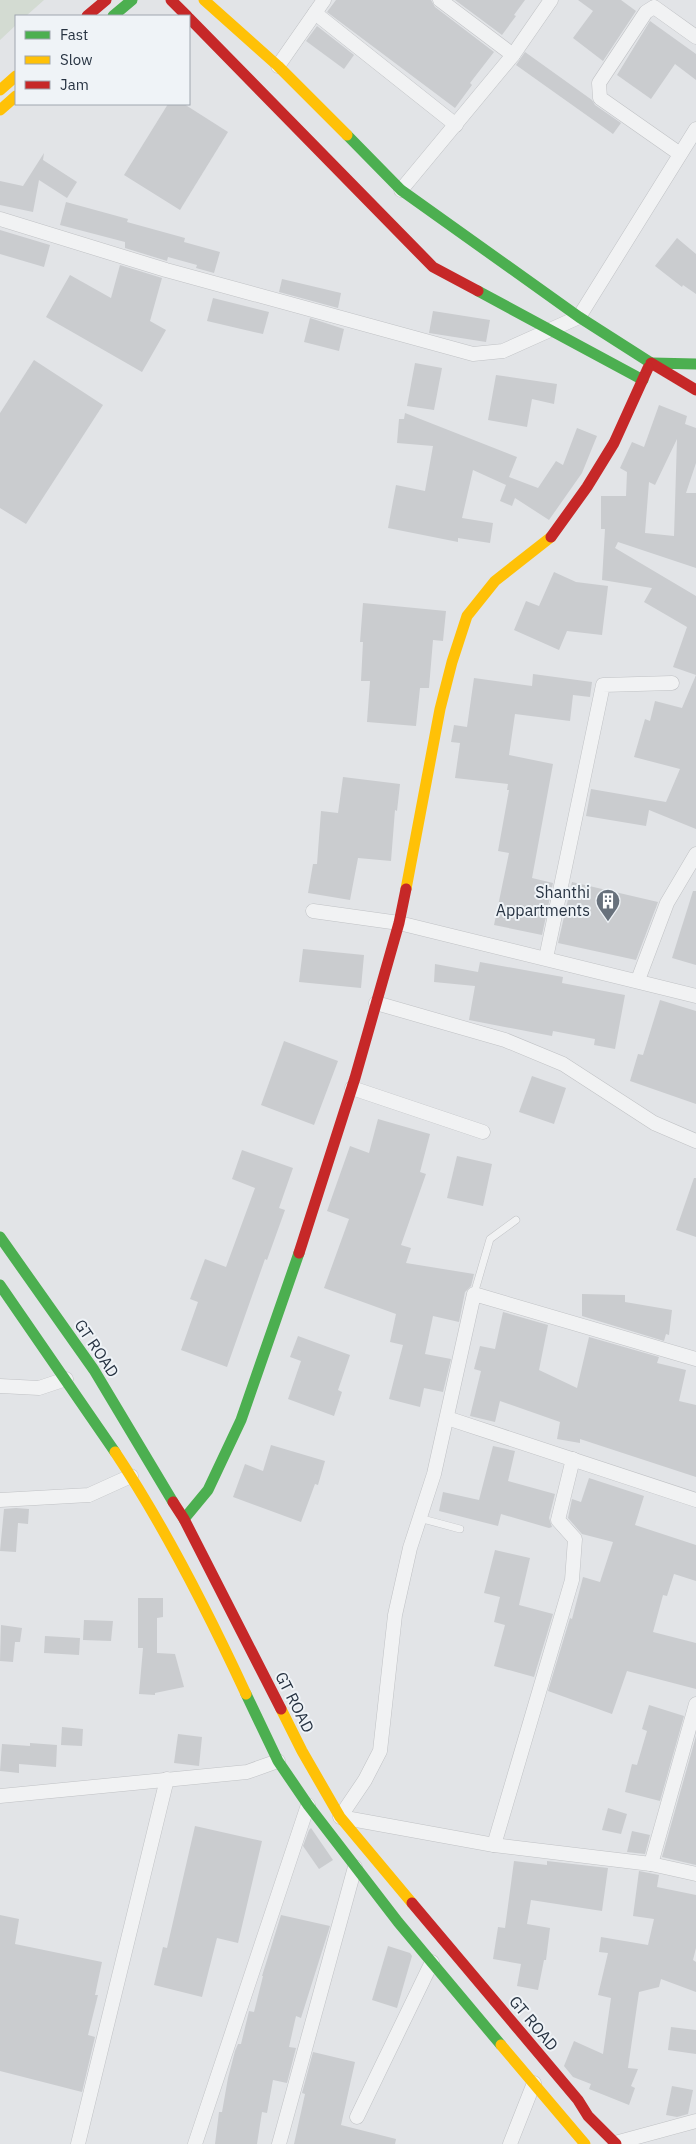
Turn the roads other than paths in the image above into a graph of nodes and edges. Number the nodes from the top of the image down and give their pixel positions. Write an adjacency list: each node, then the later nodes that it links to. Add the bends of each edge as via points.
1 (106, 0): 9 (main road)
2 (132, 0): 10 (main road)
3 (170, 0): 11 (main road)
4 (204, 0): 15 (main road)
5 (324, 0): 8 (street)
6 (440, 0): 14 (street)
7 (550, 0): 14 (street)
8 (314, 13): 15 (street); 20 (street)
9 (88, 15)
10 (114, 15)
11 (186, 15)
12 (190, 19): 26 (main road, via 433,267)
13 (696, 37): 22 (street, via 654,7 646,12 599,83 600,98)
14 (514, 55): 20 (street)
15 (278, 66): 23 (main road)
16 (15, 77): 17 (main road)
17 (0, 90)
18 (15, 97): 19 (main road)
19 (0, 110)
20 (456, 125): 23 (street)
21 (696, 129): 22 (street)
22 (680, 154): 25 (street)
23 (401, 190): 25 (main road)
24 (0, 219): 26 (street, via 166,270 473,354 503,350)
25 (579, 317): 26 (street); 27 (main road)
26 (550, 330): 29 (main road)
27 (651, 363): 28 (main road); 29 (main road); 30 (main road)
28 (696, 364)
29 (643, 380): 34 (main road, via 614,443 551,537 495,581 467,616 440,709)
30 (696, 390)
31 (672, 682): 35 (street, via 603,685)
32 (696, 854): 36 (street, via 668,903)
33 (314, 912): 34 (street)
34 (399, 923): 35 (street); 38 (main road)
35 (546, 958): 36 (street)
36 (638, 980): 37 (street)
37 (696, 996)
38 (376, 1003): 39 (main road); 41 (street, via 505,1040 563,1064 654,1124)
39 (352, 1088): 40 (street); 55 (main road, via 241,1420 208,1490)
40 (483, 1132)
41 (696, 1141)
42 (516, 1220): 45 (lane, via 490,1240)
43 (0, 1237): 55 (main road, GT ROAD, via 94,1370)
44 (0, 1285): 47 (main road)
45 (474, 1294): 46 (street); 49 (street)
46 (696, 1359)
47 (66, 1379): 48 (street, via 39,1388); 51 (main road)
48 (0, 1386)
49 (447, 1418): 50 (street); 54 (street, via 434,1474)
50 (573, 1459): 53 (street); 63 (street, via 558,1520 575,1539 572,1580)
51 (131, 1476): 52 (street, via 89,1495); 58 (main road, via 212,1621)
52 (0, 1500)
53 (696, 1500)
54 (419, 1518): 56 (lane); 62 (street, via 395,1615 380,1751)
55 (184, 1519): 62 (main road, GT ROAD, via 302,1752)
56 (460, 1529)
57 (696, 1704): 64 (street)
58 (278, 1761): 59 (street, via 247,1772); 61 (main road)
59 (167, 1779): 60 (street); 71 (street)
60 (0, 1796)
61 (308, 1806): 65 (main road); 72 (street)
62 (340, 1817): 63 (street); 76 (main road, GT ROAD, via 578,2100 588,2116)
63 (494, 1845): 64 (street)
64 (651, 1864): 66 (street)
65 (354, 1868): 67 (main road); 73 (street)
66 (696, 1874)
67 (432, 1962): 68 (main road); 69 (street)
68 (534, 2083): 74 (street); 75 (main road)
69 (357, 2117)
70 (696, 2121): 76 (street)
71 (78, 2144)
72 (194, 2144)
73 (278, 2144)
74 (510, 2144)
75 (585, 2144)
76 (616, 2144)

